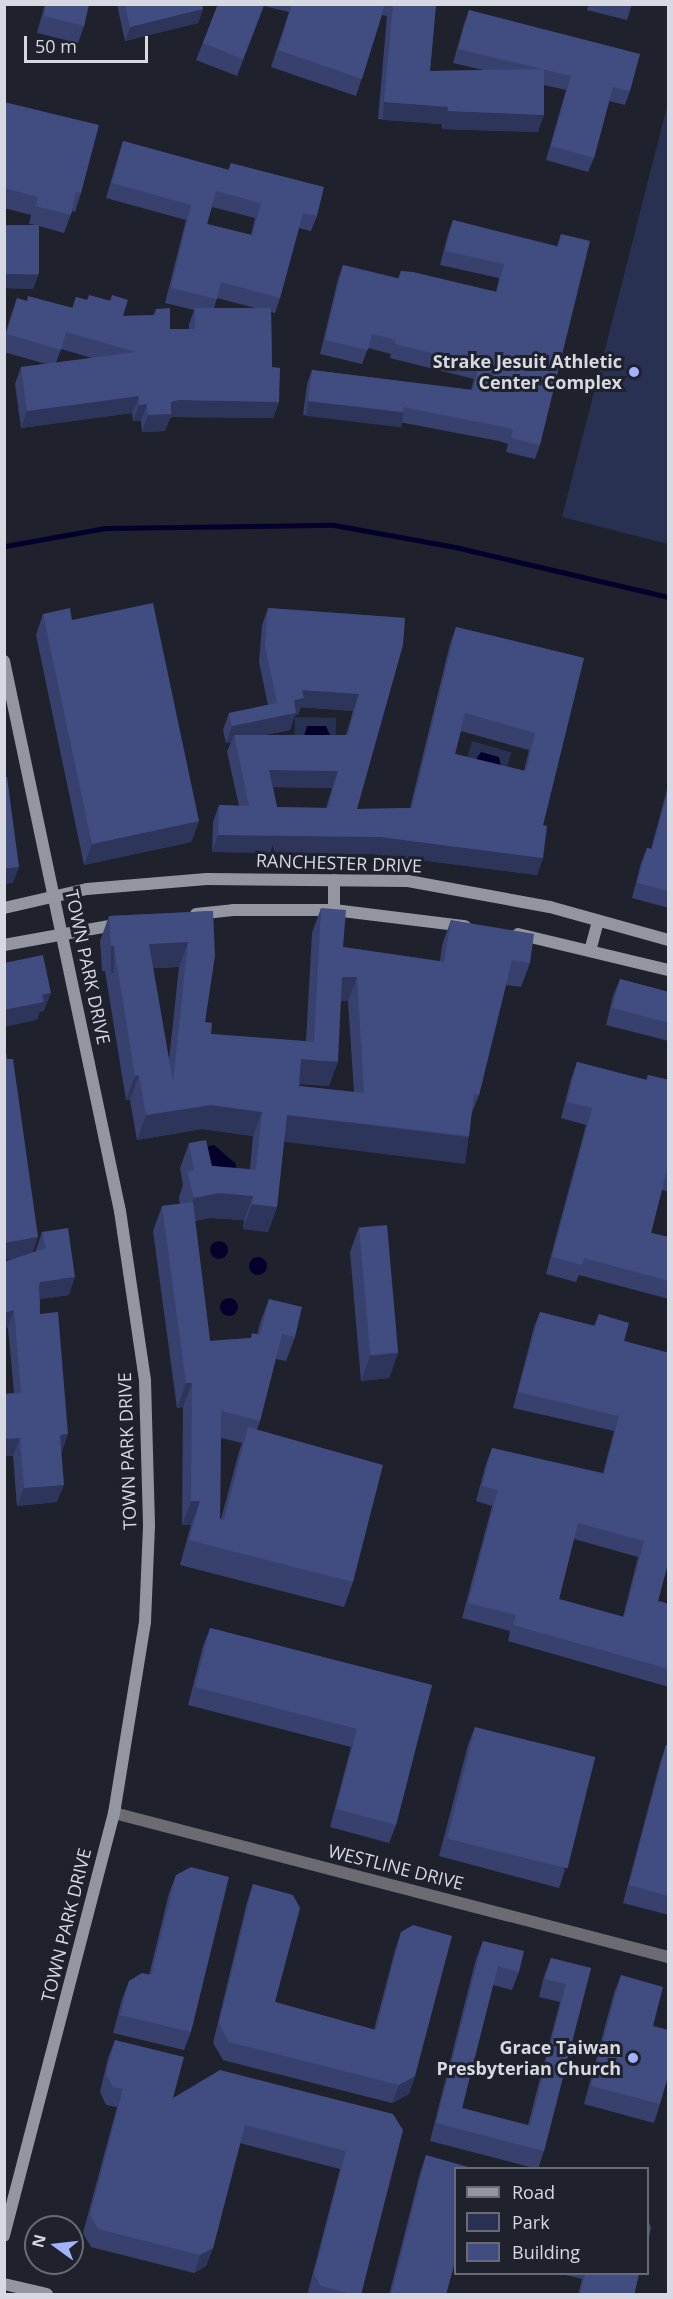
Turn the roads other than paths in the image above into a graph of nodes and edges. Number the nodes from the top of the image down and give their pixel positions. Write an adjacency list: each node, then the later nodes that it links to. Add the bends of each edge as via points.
1 (4, 661): 3 (street, TOWN PARK DRIVE)
2 (334, 880): 3 (street, RANCHESTER DRIVE, via 207,879 87,889); 5 (street); 7 (street, RANCHESTER DRIVE, via 408,881 460,888)
3 (55, 899): 4 (street, RANCHESTER DRIVE); 10 (street, TOWN PARK DRIVE)
4 (4, 908)
5 (334, 910): 6 (street, via 233,910); 9 (street)
6 (187, 915)
7 (598, 922): 12 (street, RANCHESTER DRIVE); 14 (street)
8 (130, 923): 10 (street)
9 (481, 928)
10 (61, 932): 13 (street); 16 (street, TOWN PARK DRIVE, via 120,1211 145,1381 150,1526 145,1622)
11 (502, 932): 14 (street)
12 (669, 940)
13 (4, 945)
14 (590, 951): 15 (street)
15 (669, 970)
16 (114, 1814): 17 (street, WESTLINE DRIVE); 18 (street, TOWN PARK DRIVE)
17 (669, 1956)
18 (4, 2236)
19 (4, 2284): 20 (street)
20 (46, 2295)

